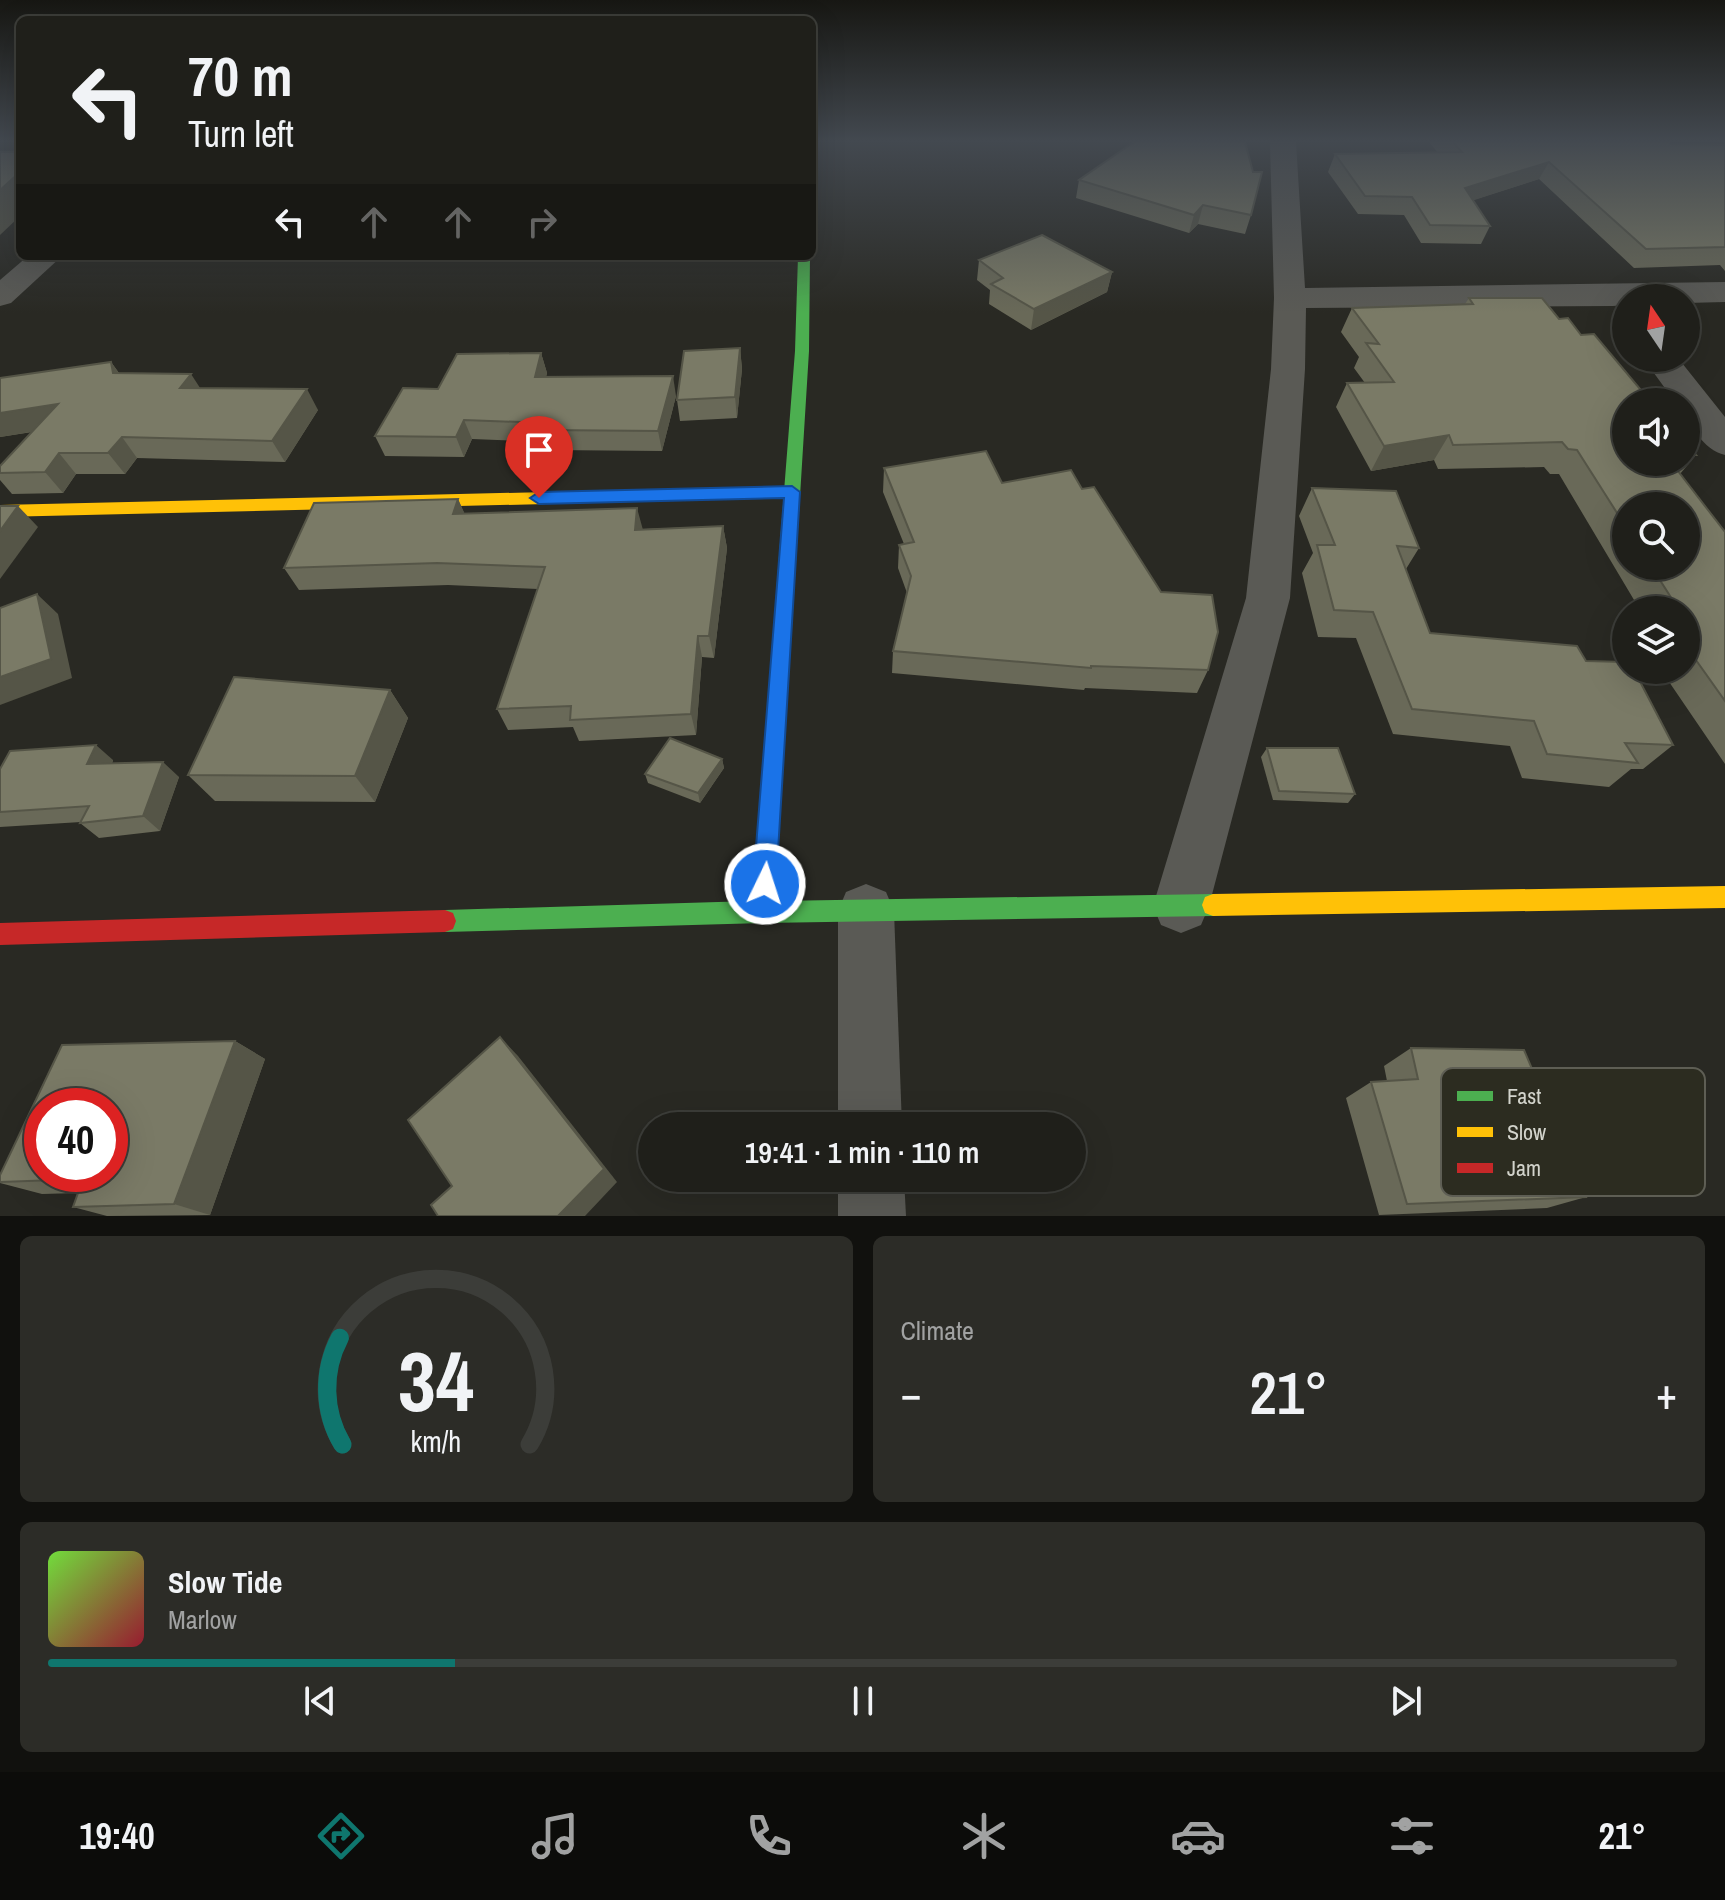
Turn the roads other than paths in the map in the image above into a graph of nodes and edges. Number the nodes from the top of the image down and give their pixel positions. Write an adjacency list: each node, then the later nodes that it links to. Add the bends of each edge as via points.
1 (1286, 199): 7 (street)
2 (42, 260): 6 (street)
3 (804, 260): 11 (street)
4 (1725, 292): 5 (street)
5 (1700, 295)
6 (0, 296)
7 (1290, 298): 8 (street); 14 (street, via 1268,598)
8 (1612, 305)
9 (1671, 372): 10 (street)
10 (1725, 443)
11 (792, 492): 12 (street); 16 (street)
12 (0, 511)
13 (1725, 897): 14 (street)
14 (1181, 906): 15 (street)
15 (866, 911): 16 (street); 18 (street)
16 (763, 912): 17 (street)
17 (0, 934)
18 (870, 1112)
19 (871, 1192): 20 (street)
20 (872, 1216)

